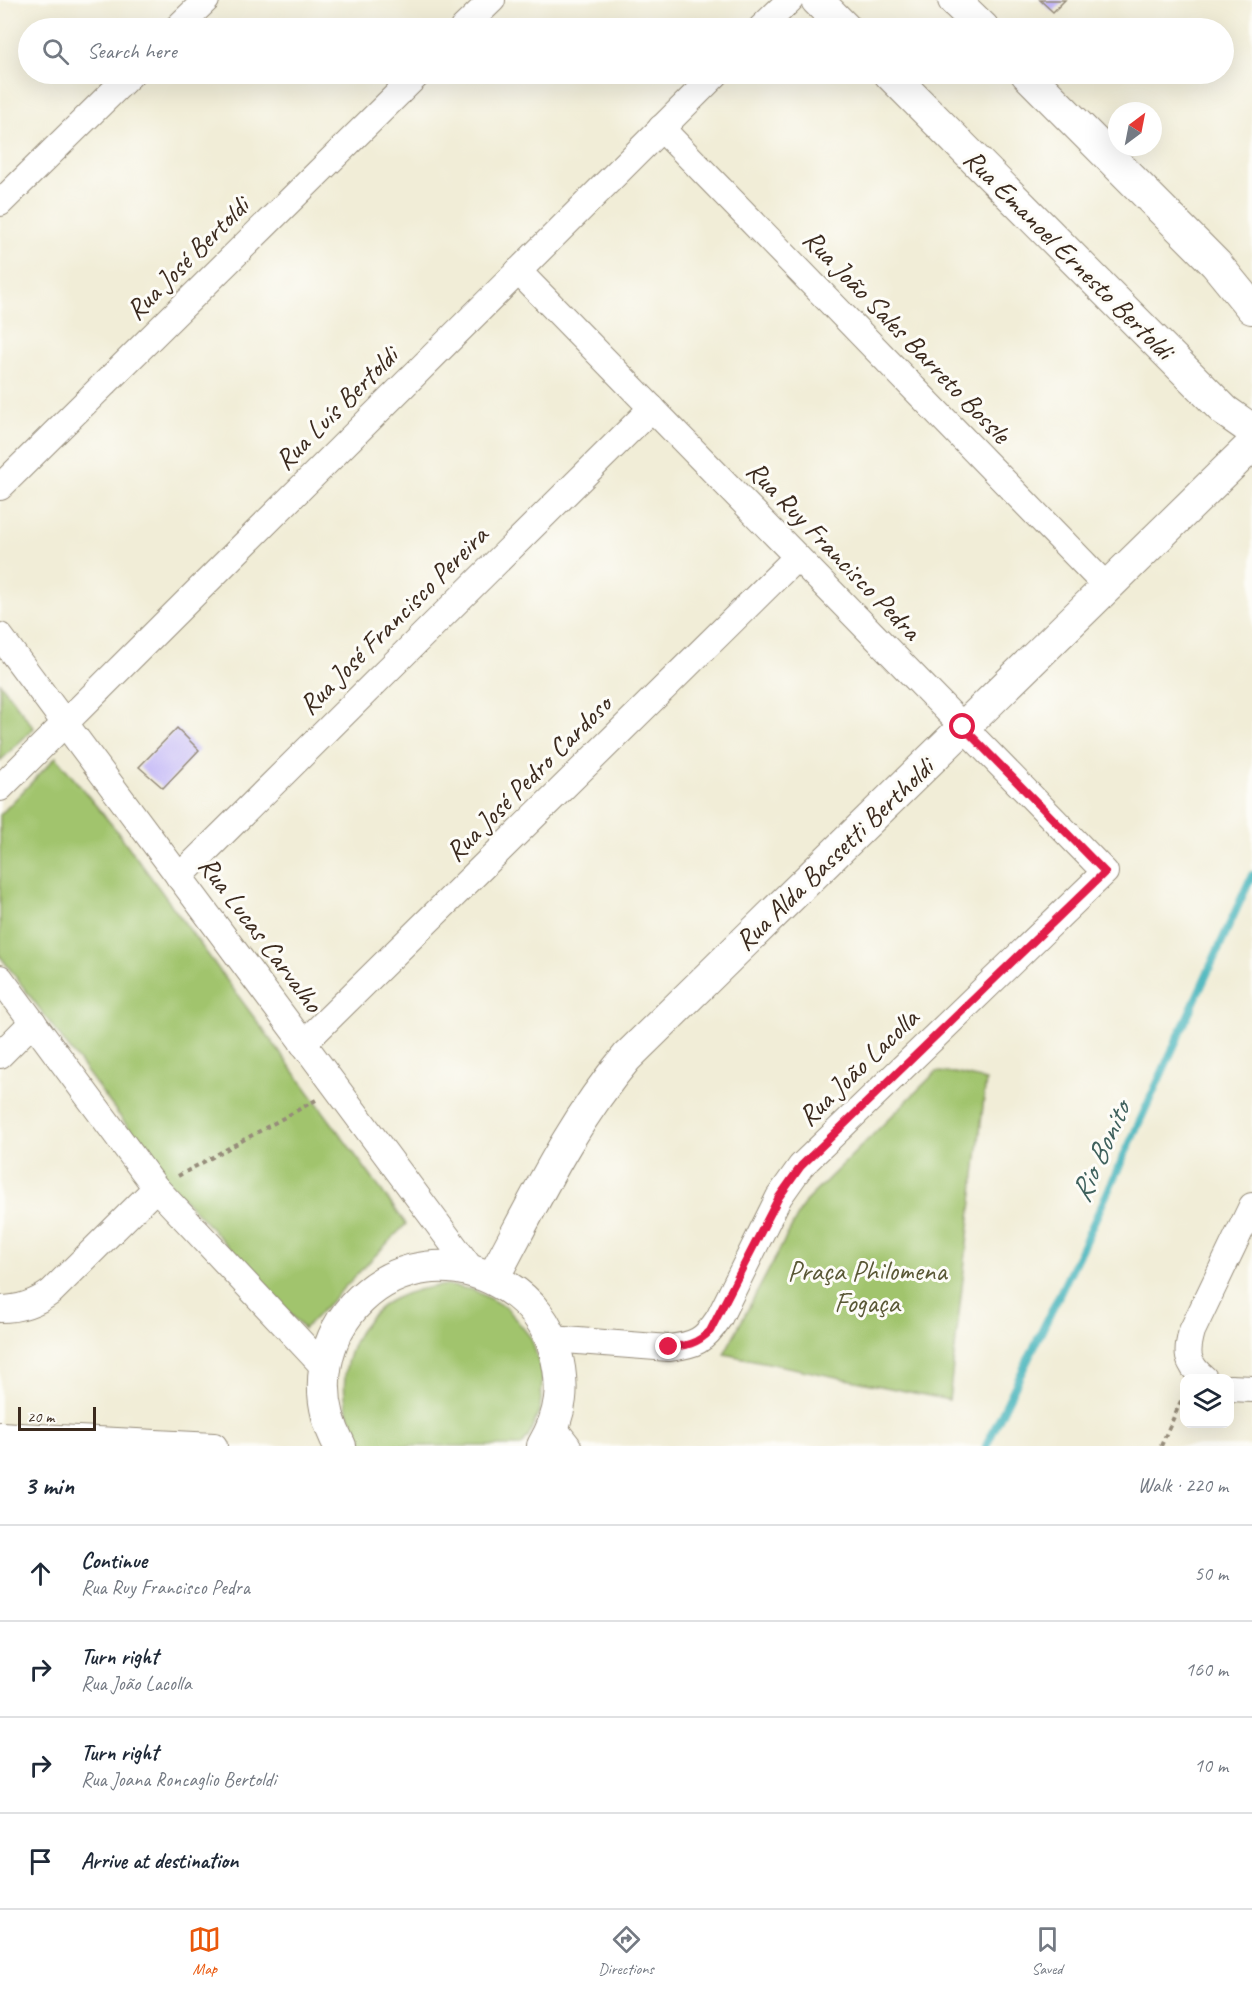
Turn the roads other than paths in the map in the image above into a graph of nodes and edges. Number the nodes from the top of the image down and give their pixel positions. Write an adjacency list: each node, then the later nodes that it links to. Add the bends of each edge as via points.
1 (206, 0): 6 (street)
2 (492, 0): 7 (street)
3 (790, 0): 8 (street)
4 (817, 0): 9 (street)
5 (954, 0): 10 (street)
6 (187, 18)
7 (473, 18)
8 (771, 18)
9 (835, 18)
10 (972, 18)
11 (121, 84): 17 (street)
12 (408, 84): 23 (street, Rua José Bertoldi)
13 (706, 84): 16 (street, Rua Luís Bertoldi)
14 (900, 84): 21 (street, Rua Emanoel Ernesto Bertoldi, via 1225,411)
15 (1037, 84): 19 (street, via 1216,264)
16 (661, 128): 18 (street, Rua Luís Bertoldi); 25 (street, Rua João Sales Barreto Bossle)
17 (0, 203)
18 (518, 271): 20 (street, Rua Ruy Francisco Pedra); 27 (street, Rua Luís Bertoldi)
19 (1252, 308)
20 (652, 408): 24 (street, Rua Ruy Francisco Pedra); 31 (street, Rua José Francisco Pereira)
21 (1252, 430)
22 (1252, 445): 25 (street, Rua Alda Bassetti Bertholdi)
23 (0, 487)
24 (797, 557): 28 (street, Rua Ruy Francisco Pedra); 34 (street, Rua José Pedro Cardoso)
25 (1107, 587): 28 (street, Rua Alda Bassetti Bertholdi)
26 (0, 636): 27 (street, Rua Lucas Carvalho)
27 (65, 723): 29 (street, Rua Luís Bertoldi); 31 (street, Rua Lucas Carvalho)
28 (963, 727): 30 (street, Rua Ruy Francisco Pedra); 38 (street, Rua Alda Bassetti Bertholdi, via 612,1075)
29 (0, 788)
30 (1105, 872): 40 (street, Rua João Lacolla, via 801,1166 779,1197 718,1318 700,1341 669,1347)
31 (179, 877): 34 (street, Rua Lucas Carvalho)
32 (0, 978): 33 (street)
33 (33, 1022): 35 (street); 36 (street)
34 (303, 1044): 38 (street, Rua Lucas Carvalho)
35 (0, 1055)
36 (156, 1188): 39 (street, via 51,1292 29,1305); 41 (street)
37 (1252, 1206): 42 (street, via 1192,1331 1188,1357)
38 (482, 1274): 40 (street, via 517,1293 537,1314); 41 (street, via 439,1266 406,1272 376,1286 351,1308 339,1326)
39 (0, 1310)
40 (552, 1339): 46 (street, via 560,1368 561,1398)
41 (324, 1367): 48 (street, via 324,1400)
42 (1192, 1374)
43 (1234, 1388): 44 (street)
44 (1252, 1389)
45 (0, 1435): 47 (street)
46 (555, 1440)
47 (214, 1446)
48 (340, 1446)

